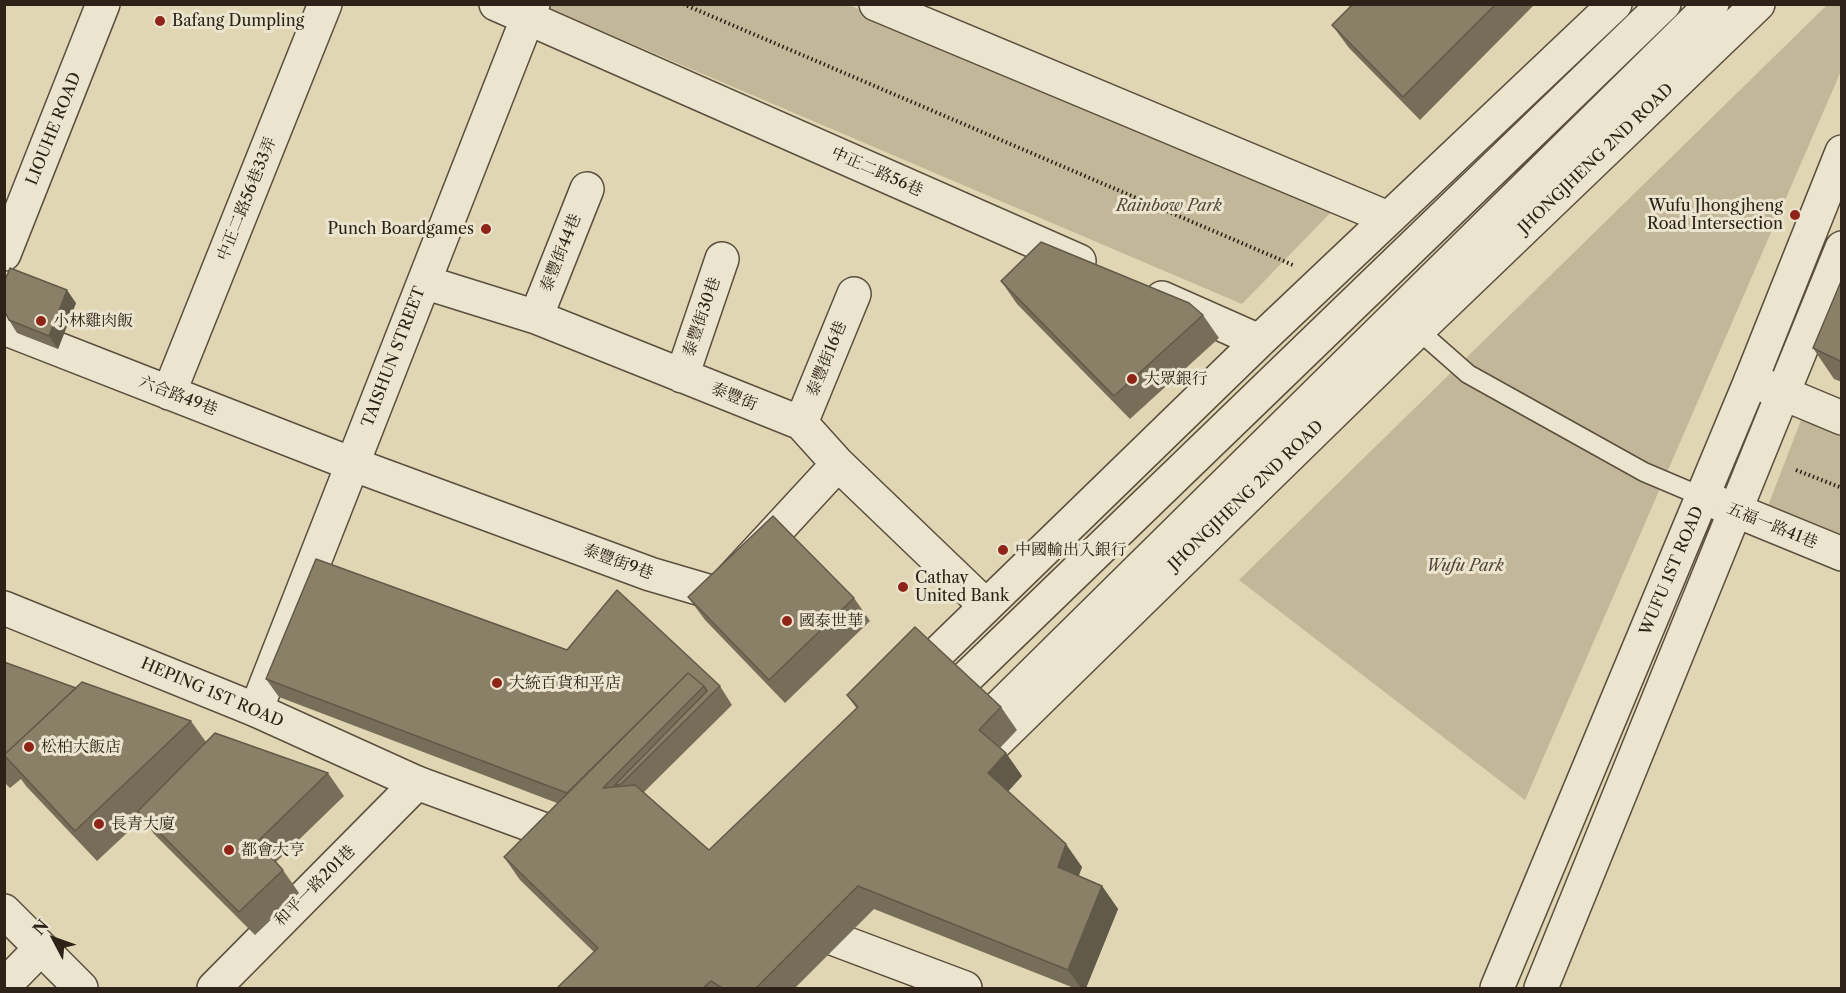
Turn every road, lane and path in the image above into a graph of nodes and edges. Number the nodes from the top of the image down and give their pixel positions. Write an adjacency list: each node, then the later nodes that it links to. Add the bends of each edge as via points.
1 (103, 4): 15 (street, LIOUHE ROAD)
2 (325, 4): 26 (street, 中正二路56巷33弄)
3 (496, 4): 10 (street, 中正二路56巷)
4 (683, 4): 17 (path)
5 (876, 4): 13 (street)
6 (1664, 4): 41 (street)
7 (1712, 4): 22 (street, JHONGJHENG 2ND ROAD, via 950,771)
8 (1758, 4): 22 (street, JHONGJHENG 2ND ROAD)
9 (1600, 9): 13 (street)
10 (531, 11): 18 (street, TAISHUN STREET); 23 (street, 中正二路56巷)
11 (1842, 152): 25 (street, WUFU 1ST ROAD)
12 (587, 189): 20 (street, 泰豐街44巷)
13 (1388, 218): 23 (street)
14 (1842, 248): 27 (street)
15 (4, 254)
16 (722, 259): 24 (street, 泰豐街30巷)
17 (1293, 265)
18 (424, 282): 20 (street, 泰豐街); 30 (street, TAISHUN STREET)
19 (854, 294): 29 (street, 泰豐街16巷)
20 (536, 317): 24 (street, 泰豐街)
21 (4, 327): 26 (street, 六合路49巷)
22 (1418, 330): 34 (lane, via 1468,374 1644,472)
23 (1259, 341): 37 (street)
24 (682, 376): 29 (street, 泰豐街)
25 (1751, 380): 27 (street); 34 (street, WUFU 1ST ROAD)
26 (169, 393): 30 (street, 六合路49巷)
27 (1783, 393): 28 (street); 35 (street)
28 (1842, 418)
29 (801, 423): 31 (street, 泰豐街)
30 (352, 464): 31 (street, 泰豐街9巷, via 650,574 718,594); 40 (street, TAISHUN STREET)
31 (838, 464): 37 (street, 泰豐街)
32 (1796, 470): 33 (path)
33 (1842, 488)
34 (1703, 497): 35 (street, 五福一路41巷); 52 (street, WUFU 1ST ROAD)
35 (1736, 511): 36 (street, 五福一路41巷); 53 (street)
36 (1842, 554)
37 (985, 605): 39 (street)
38 (4, 608): 40 (street, HEPING 1ST ROAD)
39 (886, 704)
40 (256, 710): 42 (street, HEPING 1ST ROAD)
41 (918, 725)
42 (417, 783): 43 (street); 50 (street, 和平一路201巷)
43 (599, 850)
44 (819, 900): 47 (street, via 783,928)
45 (4, 911): 46 (street)
46 (41, 948): 48 (street); 49 (street)
47 (913, 979): 51 (street)
48 (4, 986)
49 (81, 988)
50 (214, 988)
51 (965, 988)
52 (1497, 988)
53 (1541, 988)

